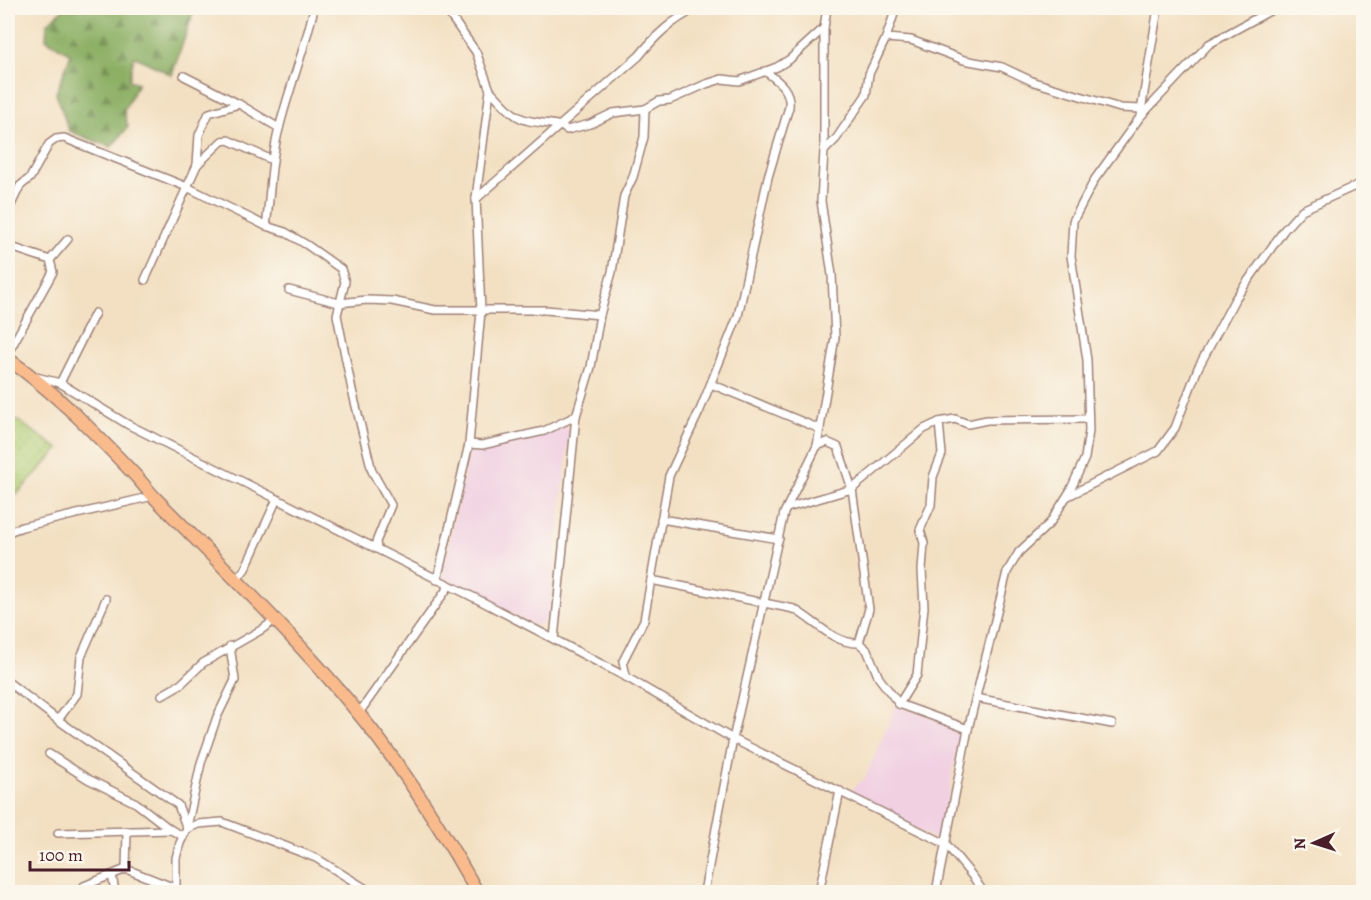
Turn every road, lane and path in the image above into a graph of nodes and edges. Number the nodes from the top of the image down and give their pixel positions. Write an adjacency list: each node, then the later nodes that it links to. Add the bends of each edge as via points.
1 (314, 8): 19 (street)
2 (445, 8): 14 (street, via 476,52)
3 (697, 8): 18 (street, via 677,17 655,36 639,56)
4 (748, 8): 5 (street)
5 (780, 8)
6 (827, 8): 10 (street)
7 (896, 8): 11 (street)
8 (1158, 8): 17 (street)
9 (1275, 8): 17 (street, via 1209,44)
10 (824, 28): 12 (street, via 790,59); 20 (street)
11 (886, 38): 17 (street, via 911,40 964,60 1002,68 1034,82); 20 (street, via 869,74 866,95)
12 (765, 71): 16 (street, via 739,81 722,79 706,84); 42 (street, via 783,86 790,98 789,107 768,177 738,316)
13 (184, 76): 15 (street)
14 (490, 90): 18 (street, via 518,117); 26 (street)
15 (239, 104): 19 (street); 22 (street, via 209,113 199,135)
16 (645, 109): 18 (street, via 613,113 567,130); 37 (street, via 644,137 624,196 612,272)
17 (1141, 113): 44 (street, via 1095,179 1073,221 1071,256 1087,360)
18 (562, 126): 26 (street)
19 (279, 128): 21 (street)
20 (824, 151): 46 (street, via 821,201 832,275 835,337)
21 (272, 160): 22 (street, via 228,140); 28 (street)
22 (197, 165): 24 (street)
23 (1364, 182): 51 (street, via 1302,210 1284,230 1235,299 1198,368 1175,428 1158,451)
24 (187, 187): 25 (street, via 64,138 49,144 30,178); 28 (street); 32 (street)
25 (11, 195): 27 (street)
26 (476, 200): 35 (street)
27 (8, 211)
28 (266, 226): 34 (street, via 292,236 341,269 345,282)
29 (68, 239): 31 (street)
30 (8, 246): 31 (street)
31 (50, 260): 38 (street, via 53,272)
32 (145, 280)
33 (289, 290): 34 (street)
34 (339, 303): 35 (street, via 392,301 435,310); 57 (street, via 337,315 372,471 392,505 376,542)
35 (481, 311): 37 (street, via 546,310); 47 (street)
36 (95, 313): 41 (street)
37 (600, 315): 43 (street, via 591,366)
38 (8, 353)
39 (8, 359): 40 (highway)
40 (34, 376): 41 (street); 50 (highway)
41 (60, 383): 52 (street, via 127,424)
42 (711, 384): 46 (street); 54 (street, via 669,476)
43 (576, 416): 47 (street, via 544,431 482,445); 65 (street)
44 (1088, 419): 45 (street); 51 (street, via 1085,458)
45 (939, 422): 49 (street, via 924,429); 72 (street, via 942,453 933,477 931,504 920,530 924,543 924,607 917,675)
46 (820, 429): 48 (street)
47 (469, 444): 59 (street)
48 (818, 446): 49 (street, via 827,442 838,447); 53 (street)
49 (852, 489): 53 (street); 66 (street, via 869,609)
50 (153, 496): 55 (street); 58 (highway)
51 (1066, 498): 71 (street, via 1050,523 1019,552 1007,572)
52 (278, 499): 57 (street); 58 (street)
53 (787, 508): 56 (street)
54 (661, 519): 56 (street); 60 (street)
55 (8, 532)
56 (778, 539): 63 (street)
57 (377, 549): 59 (street)
58 (237, 579): 64 (highway)
59 (436, 580): 61 (street)
60 (651, 580): 63 (street); 68 (street, via 644,620 623,661)
61 (449, 586): 65 (street); 73 (street)
62 (106, 599): 74 (street, via 81,657 77,694)
63 (765, 602): 66 (street, via 794,609 849,644); 77 (street)
64 (275, 620): 67 (street); 73 (highway)
65 (554, 639): 68 (street)
66 (859, 643): 72 (street)
67 (230, 646): 70 (street); 83 (street, via 236,680 217,717 201,763)
68 (626, 677): 77 (street)
69 (8, 682): 74 (street)
70 (162, 695)
71 (976, 698): 75 (street); 76 (street)
72 (899, 704): 76 (street)
73 (358, 713): 91 (highway, via 404,775)
74 (58, 720): 83 (street, via 178,805)
75 (1112, 724)
76 (968, 729): 84 (street)
77 (733, 739): 79 (street); 92 (street)
78 (49, 754): 80 (street, via 136,803)
79 (840, 791): 84 (street); 93 (street)
80 (171, 830): 81 (street); 83 (street)
81 (127, 831): 82 (street); 85 (street)
82 (58, 832)
83 (185, 832): 87 (street, via 176,858); 90 (street, via 198,824 222,822 316,858)
84 (946, 844): 94 (street); 95 (street)
85 (126, 869): 86 (street); 87 (street)
86 (112, 875): 88 (street, via 84,886); 89 (street)
87 (176, 890)
88 (80, 892)
89 (115, 892)
90 (371, 892)
91 (477, 892)
92 (704, 892)
93 (819, 892)
94 (936, 892)
95 (983, 892)

